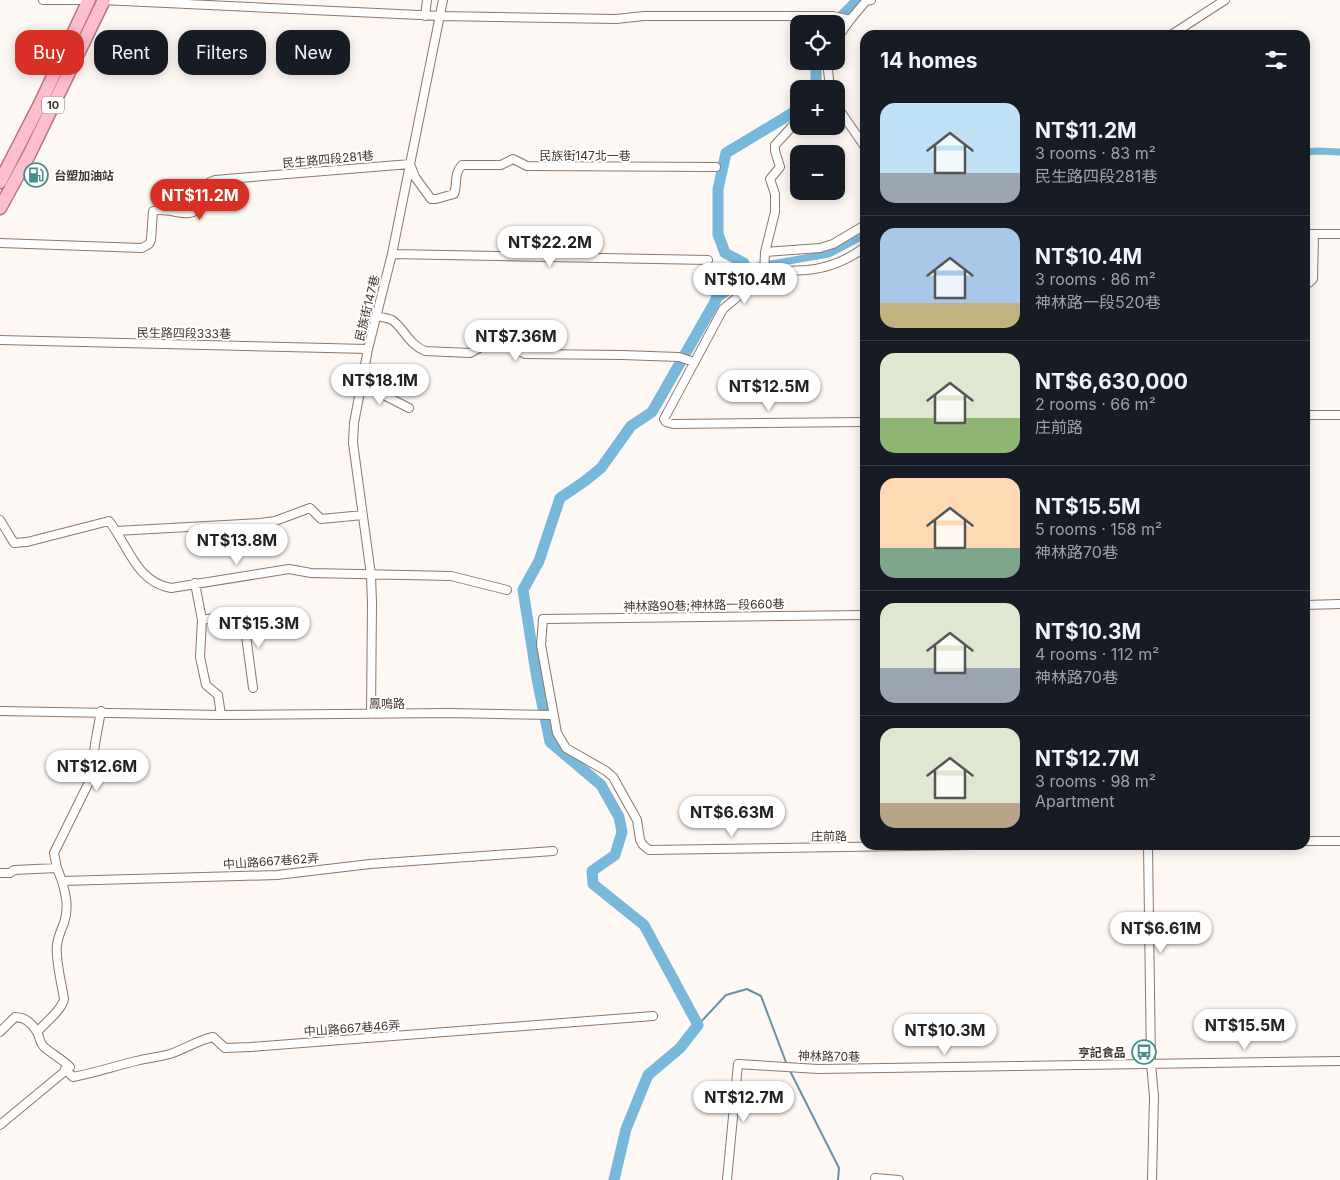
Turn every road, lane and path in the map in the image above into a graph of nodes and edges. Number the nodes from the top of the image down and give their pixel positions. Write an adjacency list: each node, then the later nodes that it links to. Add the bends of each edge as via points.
1 (43, 0): 2 (street)
2 (55, 0): 3 (street)
3 (83, 0)
4 (89, 0): 22 (main road, 10)
5 (102, 0): 11 (street); 23 (main road, 10)
6 (271, 0): 11 (street)
7 (427, 0): 12 (street)
8 (443, 0): 13 (street, 民族街147巷)
9 (870, 0): 14 (street)
10 (1225, 0): 16 (street)
11 (270, 9): 12 (street)
12 (425, 16): 13 (street)
13 (441, 16): 14 (street, via 616,19 644,16 833,16); 20 (street, 民族街147巷)
14 (850, 20): 15 (street)
15 (845, 27)
16 (1179, 30)
17 (845, 118): 19 (street)
18 (790, 128): 30 (street, via 775,144 780,167 770,179 775,194 775,212)
19 (860, 140)
20 (410, 164): 21 (street, 民族街147北一巷, via 431,199 454,194 457,171 462,165 501,165 513,159 527,166); 28 (street, 民生路四段281巷, via 207,182 198,207 189,214 153,211 150,240 142,248); 31 (street, 民族街147巷)
21 (716, 168)
22 (0, 182)
23 (0, 208)
24 (860, 229): 30 (street, via 820,248)
25 (1310, 234): 26 (street)
26 (1314, 234): 27 (street); 34 (street, via 1313,279)
27 (1340, 234)
28 (0, 243)
29 (860, 251): 33 (street, via 833,265)
30 (765, 252): 33 (street)
31 (392, 254): 32 (street); 35 (street, 民族街147巷)
32 (708, 260)
33 (764, 274): 38 (street, via 723,309)
34 (1310, 282)
35 (376, 316): 37 (street, 民族街147巷); 38 (street, via 392,320 425,351 470,353 492,337 525,354 622,354 679,357)
36 (0, 340): 37 (street, 民生路四段333巷)
37 (368, 349): 39 (street, 民族街147巷)
38 (694, 362): 43 (street, via 664,419 666,422)
39 (362, 384): 40 (street); 44 (street, 民族街147巷, via 353,443)
40 (408, 408)
41 (1310, 415): 42 (street)
42 (1340, 415)
43 (860, 422)
44 (363, 515): 46 (street, via 321,519 310,508 268,522); 47 (street, 民族街147巷)
45 (0, 520): 46 (street, via 14,543 108,521)
46 (116, 531): 48 (street, via 138,568 152,582 171,588)
47 (371, 575): 48 (street, via 289,569); 49 (street, via 451,576); 57 (street, 民族街147巷)
48 (195, 583): 53 (street)
49 (507, 590)
50 (1340, 604): 51 (street)
51 (1310, 605)
52 (860, 615): 59 (street, 神林路90巷;神林路一段660巷, via 543,619 541,645)
53 (202, 620): 54 (street, via 242,613); 58 (street, via 200,657 206,684 218,695)
54 (253, 688)
55 (0, 710): 56 (street, 鳳鳴路)
56 (101, 711): 58 (street, 鳳鳴路); 65 (street, via 92,778 54,853)
57 (371, 714): 58 (street, 鳳鳴路); 59 (street, 鳳鳴路)
58 (221, 715)
59 (553, 715): 62 (street, 庄前路, via 557,733 566,748 613,777 637,820 640,840 649,850)
60 (1310, 841): 61 (street)
61 (1340, 841)
62 (860, 847)
63 (1148, 850): 72 (street)
64 (553, 851): 67 (street, 中山路667巷62弄, via 370,864 277,875)
65 (58, 868): 66 (street); 67 (street)
66 (0, 873)
67 (62, 881): 70 (street, via 67,910 56,948 63,1006)
68 (653, 1016): 73 (street, 中山路667巷46弄, via 250,1047 225,1048 213,1037 157,1058 97,1073 73,1077)
69 (0, 1032): 70 (street, via 15,1017 22,1017)
70 (37, 1032): 73 (street, via 45,1048)
71 (1340, 1061): 72 (street, 神林路70巷)
72 (1151, 1064): 76 (street, 神林路70巷, via 818,1069 738,1064); 78 (street, via 1154,1096)
73 (68, 1068): 74 (street)
74 (0, 1125)
75 (875, 1178): 77 (street)
76 (727, 1180)
77 (899, 1180)
78 (1152, 1180)

